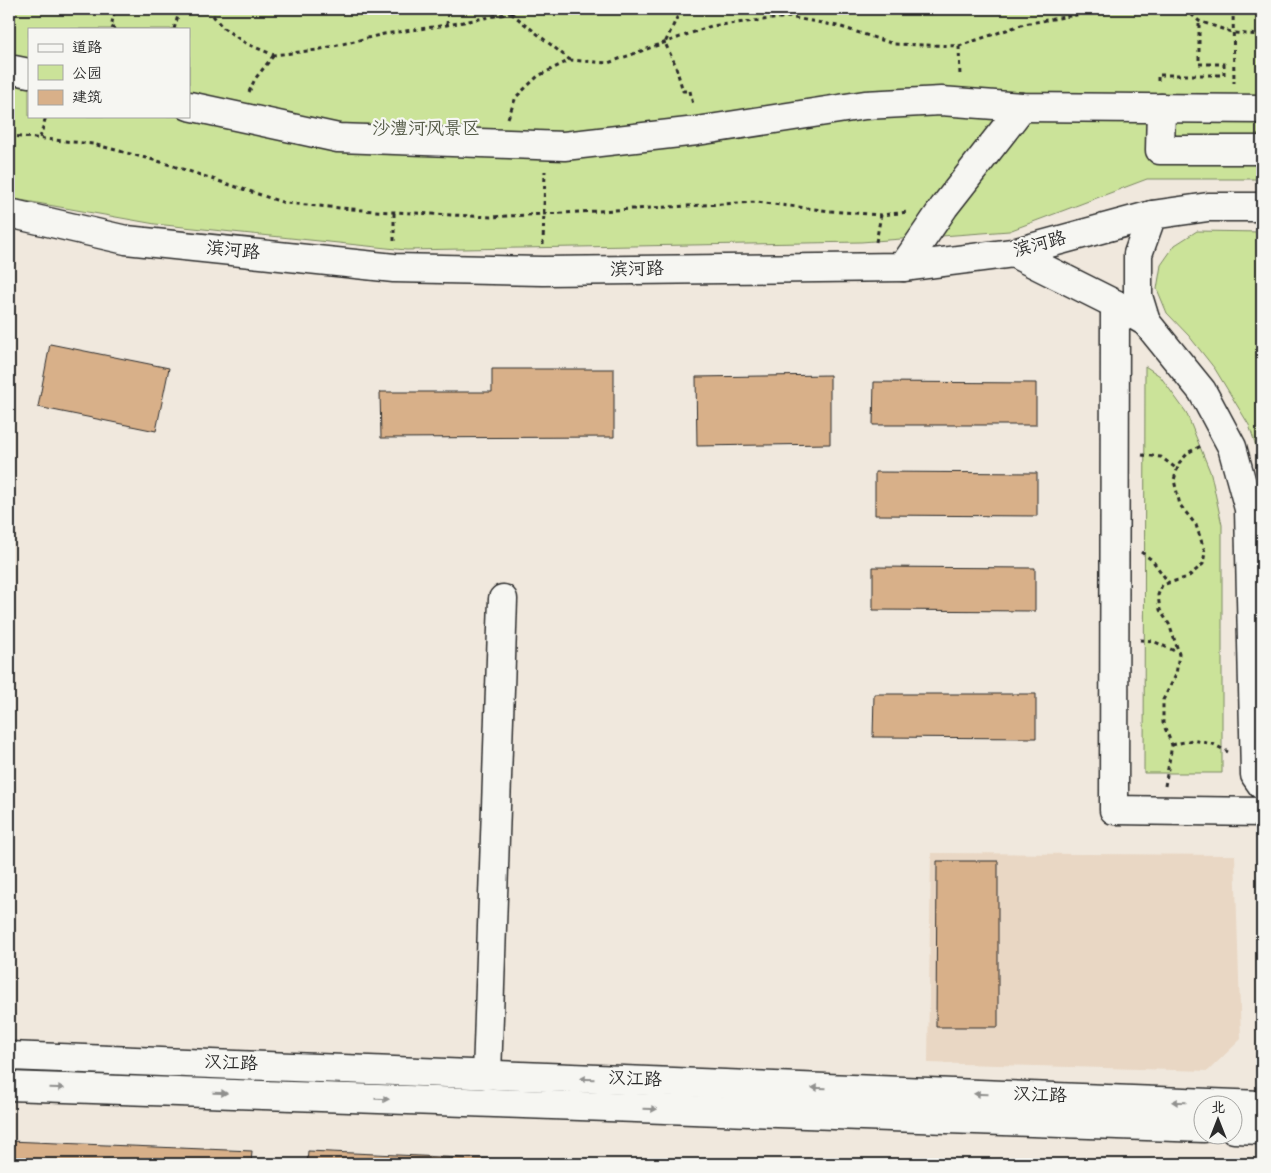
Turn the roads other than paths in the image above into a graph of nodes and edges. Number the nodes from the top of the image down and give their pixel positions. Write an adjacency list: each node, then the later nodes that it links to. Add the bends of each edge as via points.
1 (9, 69): 2 (street)
2 (28, 73)
3 (190, 106): 4 (street, via 338,138 564,146 697,131 865,104 941,101)
4 (1022, 107): 5 (street); 12 (street, via 944,207)
5 (1161, 108): 6 (street); 7 (street, via 1160,150)
6 (1262, 109)
7 (1260, 150)
8 (1262, 207): 10 (street, 滨河路, via 1208,207)
9 (9, 213): 12 (street, 滨河路, via 126,240 394,268 543,271)
10 (1152, 215): 11 (street, 滨河路); 14 (street, via 1138,254 1138,296)
11 (1013, 253): 12 (street, 滨河路); 13 (street)
12 (903, 267)
13 (1115, 304): 14 (street); 17 (street, via 1114,810)
14 (1146, 322): 16 (street, via 1202,391 1232,447 1249,509 1254,758 1255,775)
15 (503, 599): 19 (street)
16 (1262, 786)
17 (1262, 812)
18 (9, 1056): 19 (street, 汉江路)
19 (486, 1075): 21 (street, 汉江路, one-way to 19)
20 (9, 1086): 22 (street, 汉江路, one-way to 22)
21 (1262, 1105)
22 (1194, 1128)
23 (1244, 1129): 24 (street)
24 (1262, 1130)

